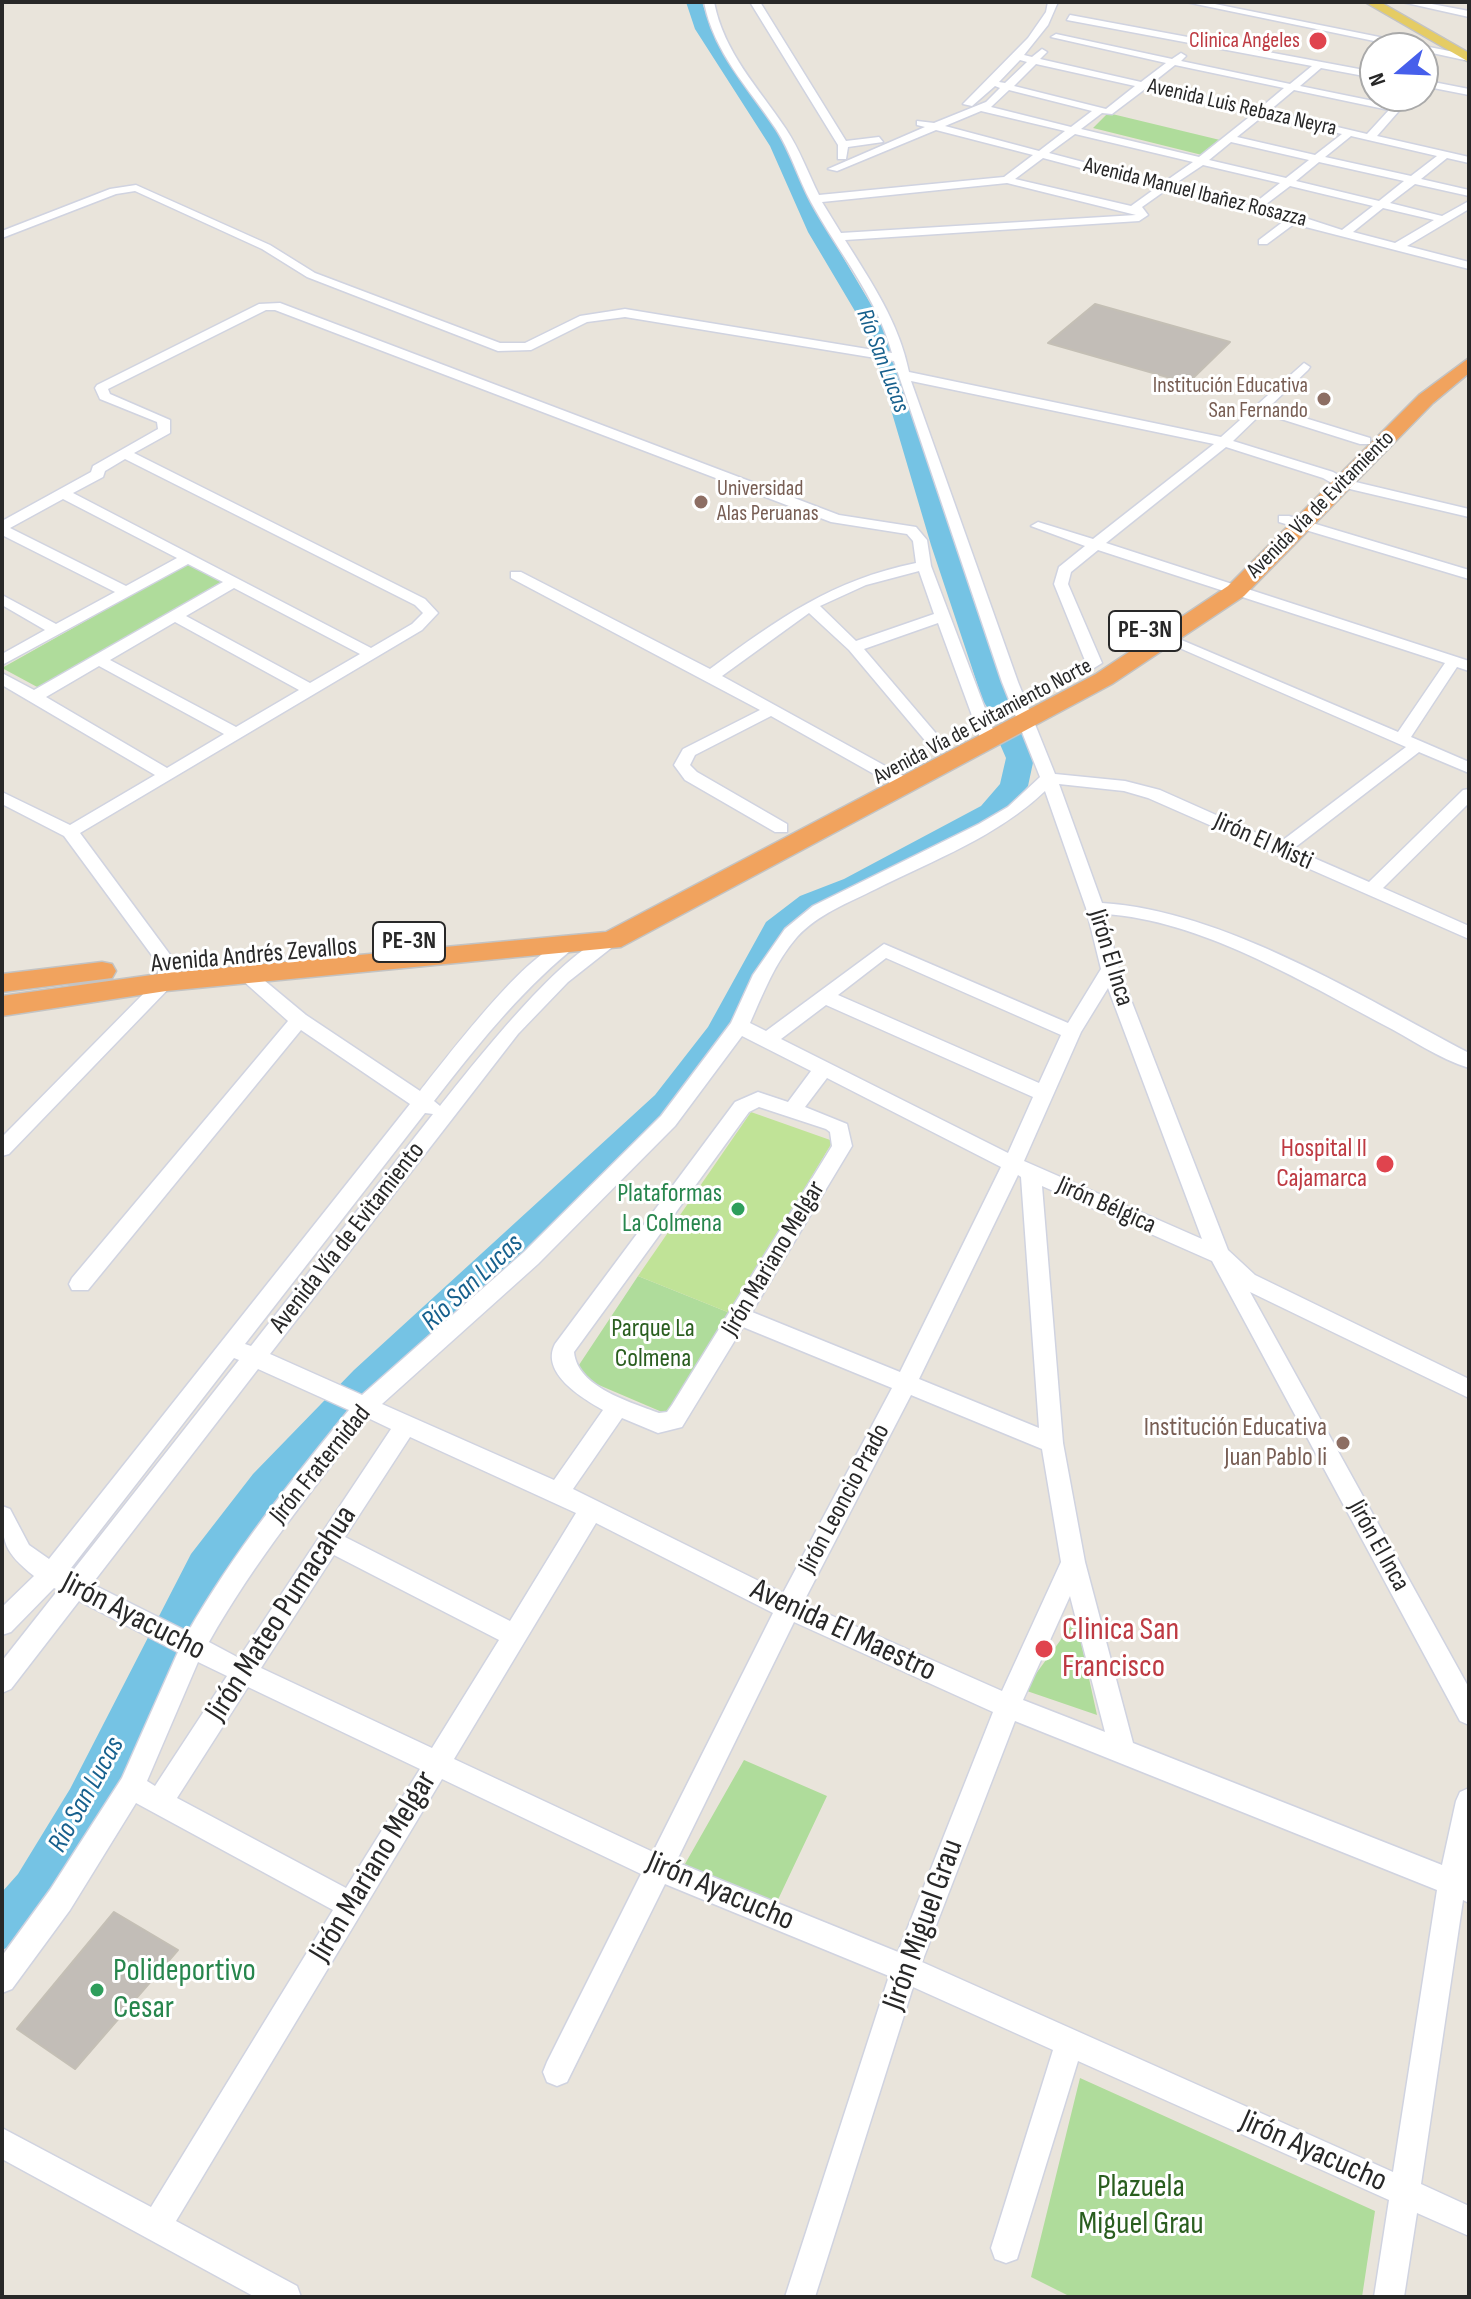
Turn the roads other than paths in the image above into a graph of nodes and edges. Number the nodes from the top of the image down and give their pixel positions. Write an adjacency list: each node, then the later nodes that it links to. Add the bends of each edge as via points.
1 (709, 2): 51 (street, Jirón El Inca, via 722,44 781,130)
2 (755, 2): 43 (street)
3 (1061, 2): 10 (street); 18 (street)
4 (1191, 2): 8 (street)
5 (1371, 2): 20 (main road)
6 (1385, 2): 17 (main road)
7 (1407, 2): 9 (street)
8 (1231, 6): 11 (street)
9 (1469, 14)
10 (1070, 18): 13 (street); 15 (street)
11 (1310, 27): 12 (street); 14 (street)
12 (1359, 36)
13 (1056, 37): 21 (street); 22 (street)
14 (1300, 39)
15 (1198, 42): 19 (street); 22 (street)
16 (1292, 49): 19 (street)
17 (1469, 50)
18 (1015, 56): 21 (street, Avenida Luis Rebaza Neyra); 26 (street)
19 (1284, 58): 24 (street)
20 (1469, 58): 23 (street)
21 (1035, 59): 27 (street); 28 (street, Avenida Luis Rebaza Neyra)
22 (1173, 62): 28 (street); 30 (street)
23 (1439, 64)
24 (1319, 65): 25 (street); 30 (street)
25 (1359, 72)
26 (992, 84): 27 (street); 37 (street, via 976,99)
27 (1011, 86): 33 (street); 34 (street)
28 (1145, 86): 34 (street); 36 (street, Avenida Luis Rebaza Neyra)
29 (1439, 86): 31 (street)
30 (1291, 87): 32 (street); 36 (street)
31 (1469, 92)
32 (1359, 101)
33 (981, 108): 38 (street); 39 (street)
34 (1104, 111): 39 (street)
35 (1394, 112): 42 (street)
36 (1260, 113): 40 (street, Avenida Luis Rebaza Neyra); 41 (street)
37 (921, 123): 38 (street, Avenida Manuel Ibañez Rosazza); 43 (street)
38 (935, 127): 44 (street, Avenida Manuel Ibañez Rosazza); 46 (street)
39 (1072, 131): 44 (street); 49 (street)
40 (1349, 133): 42 (street, Avenida Luis Rebaza Neyra); 47 (street)
41 (1229, 138): 47 (street); 49 (street)
42 (1369, 138): 45 (street, Avenida Luis Rebaza Neyra)
43 (844, 148): 46 (street); 50 (street)
44 (1040, 154): 52 (street); 55 (street, Avenida Manuel Ibañez Rosazza)
45 (1445, 155): 48 (street, Avenida Luis Rebaza Neyra); 53 (street)
46 (864, 156): 50 (street)
47 (1316, 157): 53 (street); 54 (street)
48 (1469, 160)
49 (1200, 162): 54 (street); 55 (street)
50 (833, 169): 51 (street)
51 (806, 180): 57 (street, Jirón El Inca)
52 (1007, 180): 57 (street); 61 (street)
53 (1410, 181): 56 (street); 58 (street)
54 (1286, 182): 58 (street); 60 (street)
55 (1167, 186): 60 (street, Avenida Manuel Ibañez Rosazza); 61 (street, via 1136,206)
56 (1469, 193)
57 (815, 199): 66 (street, Jirón El Inca)
58 (1378, 204): 63 (street); 64 (street)
59 (1469, 204): 63 (street)
60 (1255, 208): 62 (street, Avenida Manuel Ibañez Rosazza)
61 (1137, 211): 66 (street, via 1143,217)
62 (1295, 218): 64 (street, Avenida Manuel Ibañez Rosazza); 67 (street)
63 (1442, 219): 68 (street)
64 (1347, 231): 68 (street, Avenida Manuel Ibañez Rosazza)
65 (2, 235): 73 (street, via 105,194 136,188 266,247 311,275 415,319 507,349 527,347 594,315 625,313)
66 (838, 237): 73 (street, Jirón El Inca, via 877,295 897,340)
67 (1263, 242)
68 (1399, 246): 70 (street, Avenida Manuel Ibañez Rosazza)
69 (1469, 253): 70 (street)
70 (1454, 261): 71 (street, Avenida Manuel Ibañez Rosazza)
71 (1469, 266)
72 (1469, 347): 77 (highway, PE-3N)
73 (898, 357): 76 (street, Jirón El Inca)
74 (1469, 364): 77 (highway, Avenida Vía de Evitamiento / PE-3N)
75 (1304, 367): 78 (street)
76 (903, 375): 80 (street); 114 (street, Jirón El Inca)
77 (1418, 397): 79 (highway, PE-3N); 82 (highway, Avenida Vía de Evitamiento / PE-3N)
78 (1262, 409): 79 (street); 80 (street)
79 (1365, 441): 82 (highway, PE-3N)
80 (1224, 442): 82 (street); 89 (street)
81 (125, 454): 83 (street); 91 (street, via 167,425 105,396 101,388 263,307 276,306 836,519 911,530 920,540); 104 (street, via 420,602 431,613)
82 (1340, 477): 84 (street); 85 (street); 86 (highway, Avenida Vía de Evitamiento / PE-3N)
83 (64, 494): 88 (street); 90 (street)
84 (1469, 503)
85 (1469, 513)
86 (1293, 521): 93 (street); 95 (highway, Avenida Vía de Evitamiento / PE-3N)
87 (1038, 526): 89 (street)
88 (2, 528): 96 (street)
89 (1097, 544): 95 (street); 107 (street, via 1061,576)
90 (190, 557): 94 (street); 96 (street)
91 (924, 566): 98 (street, via 860,581); 100 (street)
92 (516, 575): 109 (street)
93 (1469, 575)
94 (236, 581): 99 (street); 104 (street)
95 (1228, 588): 102 (highway, Avenida Vía de Evitamiento / PE-3N); 107 (highway, Avenida Vía de Evitamiento Norte / PE-3N); 108 (street)
96 (127, 592): 101 (street)
97 (2, 599): 101 (street)
98 (810, 605): 103 (street); 109 (street)
99 (175, 616): 106 (street); 111 (street)
100 (942, 616): 103 (street); 114 (street)
101 (56, 630): 105 (street)
102 (1167, 639): 114 (highway, Avenida Vía de Evitamiento Norte / PE-3N, via 1104,679); 116 (street)
103 (854, 647): 117 (street)
104 (372, 654): 111 (street)
105 (2, 660)
106 (99, 660): 112 (street); 115 (street)
107 (1094, 663): 114 (highway, Avenida Vía de Evitamiento Norte / PE-3N)
108 (1462, 664): 116 (street)
109 (711, 676): 113 (street)
110 (6, 684): 112 (street)
111 (311, 690): 115 (street)
112 (36, 696): 119 (street)
113 (773, 709): 121 (street); 124 (street, via 689,752 682,765 691,776)
114 (1004, 723): 117 (highway, Avenida Vía de Evitamiento Norte / PE-3N); 120 (street, Jirón El Inca); 121 (highway, Avenida Vía de Evitamiento Norte / PE-3N)
115 (236, 734): 119 (street)
116 (1409, 743): 118 (street); 126 (street)
117 (939, 747): 121 (highway, Avenida Vía de Evitamiento Norte / PE-3N)
118 (1469, 768)
119 (167, 775): 125 (street)
120 (1049, 778): 126 (street, Jirón El Misti, via 1154,794); 128 (street, Jirón El Inca); 140 (street, Jirón Fraternidad, via 1014,811 810,918 791,933 762,975)
121 (895, 779): 124 (highway, Avenida Vía de Evitamiento Norte / PE-3N); 129 (highway, Avenida Vía de Evitamiento Norte / PE-3N)
122 (1469, 794): 127 (street)
123 (2, 797): 125 (street)
124 (781, 828): 130 (highway, Avenida Vía de Evitamiento Norte / PE-3N)
125 (70, 832): 134 (street)
126 (1281, 850): 127 (street, Jirón El Misti)
127 (1371, 890): 131 (street, Jirón El Misti)
128 (1095, 908): 133 (street, Jirón El Inca); 143 (street, via 1122,908 1189,926)
129 (650, 918): 130 (highway, Avenida Andrés Zevallos / PE-3N)
130 (603, 933): 132 (highway, Avenida Andrés Zevallos / PE-3N); 134 (highway, Avenida Andrés Zevallos / PE-3N); 148 (street, Avenida Vía de Evitamiento, via 511,1029)
131 (1469, 933)
132 (564, 947): 135 (highway, Avenida Andrés Zevallos / PE-3N); 146 (street, Avenida Vía de Evitamiento, via 486,1021)
133 (1110, 969): 141 (street, Jirón Leoncio Prado); 151 (street, Jirón El Inca)
134 (167, 973): 135 (highway, Avenida Andrés Zevallos / PE-3N); 136 (highway, Avenida Andrés Zevallos / PE-3N); 138 (highway, Avenida Andrés Zevallos / PE-3N); 149 (street)
135 (247, 975): 139 (street)
136 (2, 983)
137 (823, 996): 141 (street, via 884,950); 142 (street); 145 (street)
138 (2, 1006)
139 (299, 1020): 146 (street); 152 (street)
140 (739, 1026): 142 (street, Jirón Bélgica); 158 (street, Jirón Fraternidad, via 668,1121 531,1258)
141 (1072, 1032): 145 (street, Jirón Leoncio Prado)
142 (767, 1040): 144 (street, Jirón Bélgica)
143 (1469, 1061)
144 (824, 1068): 147 (street); 150 (street, Jirón Bélgica)
145 (1045, 1094): 150 (street, Jirón Leoncio Prado)
146 (421, 1104): 148 (street); 154 (street, Avenida Vía de Evitamiento)
147 (793, 1109): 153 (street, Jirón Mariano Melgar, via 840,1129 842,1146); 159 (street, Jirón Mariano Melgar, via 758,1099 742,1107 563,1350 561,1361 572,1379)
148 (445, 1113): 155 (street, Avenida Vía de Evitamiento)
149 (2, 1149)
150 (1022, 1168): 151 (street, Jirón Bélgica); 156 (street, Jirón Leoncio Prado); 161 (street)
151 (1219, 1255): 157 (street, Jirón Bélgica, via 1247,1281); 176 (street, Jirón El Inca)
152 (80, 1284)
153 (739, 1316): 156 (street); 159 (street, Jirón Mariano Melgar, via 674,1420 658,1423)
154 (229, 1346): 155 (street, Avenida El Maestro); 167 (street, Avenida Vía de Evitamiento)
155 (254, 1357): 158 (street, Avenida El Maestro); 168 (street, Avenida Vía de Evitamiento)
156 (905, 1385): 161 (street); 169 (street, Jirón Leoncio Prado)
157 (1469, 1389)
158 (358, 1405): 160 (street, Avenida El Maestro); 172 (street, Jirón Fraternidad, via 249,1557)
159 (618, 1406): 162 (street)
160 (405, 1426): 162 (street, Avenida El Maestro); 165 (street, Jirón Mateo Pumacahua)
161 (1052, 1443): 166 (street)
162 (558, 1493): 163 (street, Avenida El Maestro)
163 (591, 1510): 169 (street, Avenida El Maestro); 171 (street, Jirón Mariano Melgar)
164 (2, 1516): 167 (street, Jirón Ayacucho, via 21,1552)
165 (330, 1541): 171 (street); 173 (street, Jirón Mateo Pumacahua)
166 (1073, 1562): 175 (street, Jirón Miguel Grau); 177 (street)
167 (51, 1575): 168 (street, Jirón Ayacucho); 170 (street, Avenida Vía de Evitamiento)
168 (77, 1589): 172 (street, Jirón Ayacucho); 174 (street, Avenida Vía de Evitamiento)
169 (788, 1608): 175 (street, Avenida El Maestro); 182 (street, Jirón Leoncio Prado)
170 (2, 1624)
171 (516, 1636): 178 (street, Jirón Mariano Melgar)
172 (176, 1640): 173 (street, Jirón Ayacucho); 179 (street, Jirón Fraternidad)
173 (245, 1673): 178 (street, Jirón Ayacucho); 181 (street, Jirón Mateo Pumacahua)
174 (2, 1681)
175 (1008, 1706): 177 (street, Avenida El Maestro); 185 (street, Jirón Miguel Grau)
176 (1469, 1713)
177 (1122, 1749): 183 (street, Avenida El Maestro)
178 (437, 1765): 182 (street, Jirón Ayacucho); 184 (street, Jirón Mariano Melgar)
179 (131, 1787): 181 (street); 186 (street, Jirón Fraternidad, via 60,1900)
180 (1469, 1801): 183 (street)
181 (159, 1802): 184 (street)
182 (658, 1868): 185 (street, Jirón Ayacucho); 188 (street, Jirón Leoncio Prado)
183 (1460, 1886): 190 (street)
184 (350, 1905): 192 (street, Jirón Mariano Melgar)
185 (905, 1969): 187 (street, Jirón Ayacucho); 195 (street, Jirón Miguel Grau)
186 (2, 1979)
187 (1070, 2041): 190 (street, Jirón Ayacucho); 193 (street)
188 (557, 2072)
189 (2, 2143): 192 (street)
190 (1404, 2193): 191 (street, Jirón Ayacucho); 196 (street)
191 (1469, 2221)
192 (157, 2225): 194 (street)
193 (1006, 2248)
194 (286, 2297)
195 (800, 2297)
196 (1389, 2297)

